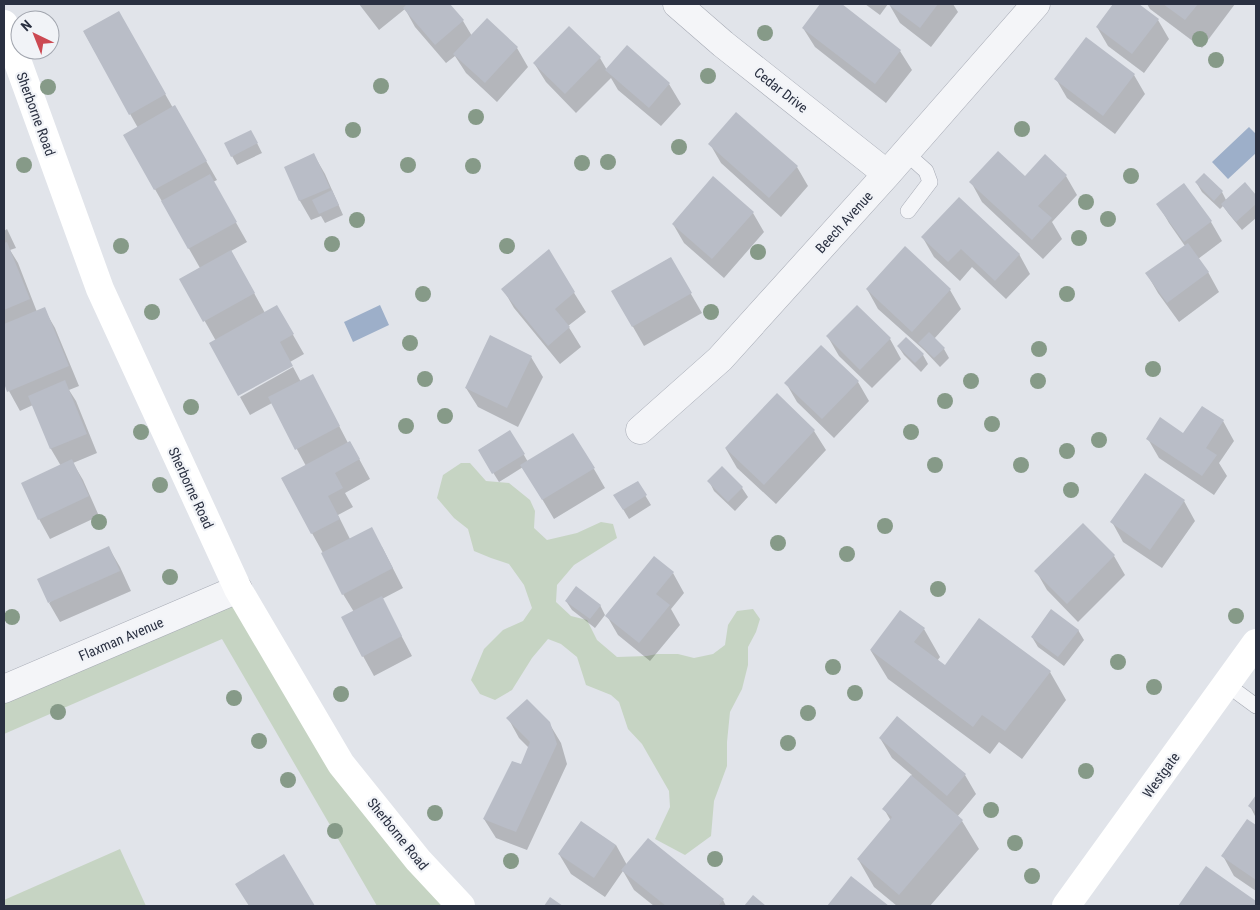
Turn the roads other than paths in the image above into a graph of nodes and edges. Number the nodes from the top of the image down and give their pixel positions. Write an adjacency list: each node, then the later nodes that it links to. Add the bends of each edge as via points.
1 (677, 4): 5 (street, Cedar Drive)
2 (1036, 4): 4 (street, Beech Avenue)
3 (4, 24): 8 (street, Sherborne Road, via 100,290)
4 (906, 153): 5 (street, Beech Avenue); 6 (lane, via 926,171 930,182)
5 (887, 174): 7 (street, Beech Avenue, via 720,359)
6 (908, 211)
7 (640, 430)
8 (238, 589): 11 (street, Flaxman Avenue); 13 (street, Sherborne Road, via 341,764 418,860)
9 (1256, 643): 10 (street, Westgate)
10 (1226, 684): 12 (lane); 14 (street, Westgate)
11 (4, 689)
12 (1256, 706)
13 (460, 906)
14 (1066, 906)

